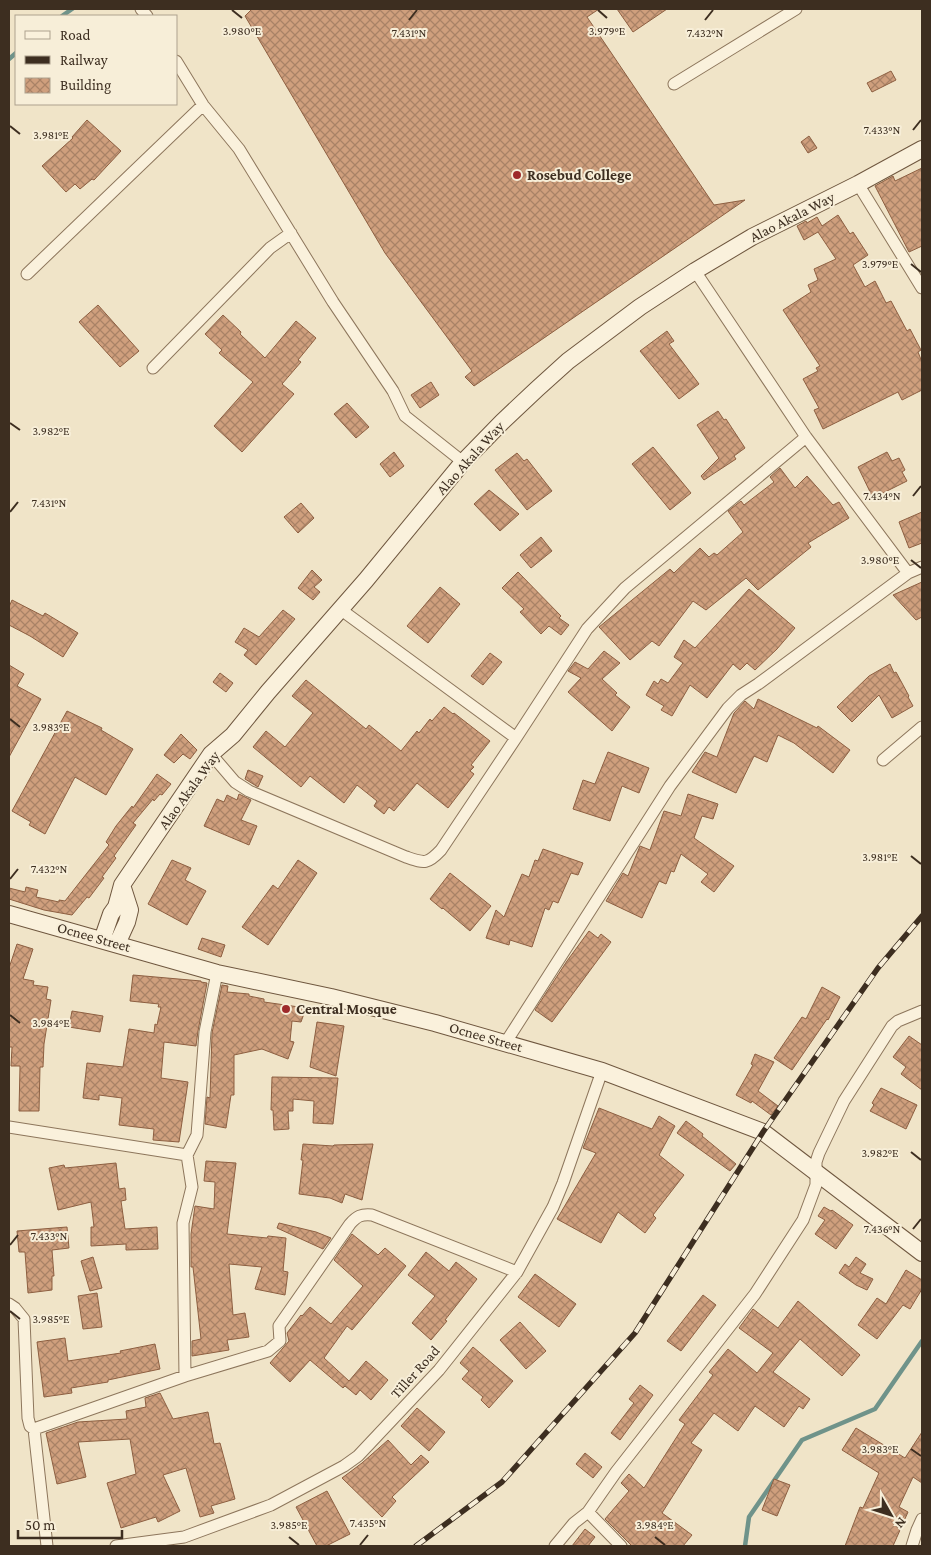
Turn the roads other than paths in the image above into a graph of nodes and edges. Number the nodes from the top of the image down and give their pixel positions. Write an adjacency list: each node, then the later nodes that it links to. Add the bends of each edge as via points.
1 (796, 9): 3 (street)
2 (178, 64): 4 (street)
3 (674, 84)
4 (203, 105): 7 (street, via 239,149); 9 (street)
5 (922, 149): 6 (street, Alao Akala Way)
6 (858, 184): 8 (street, Alao Akala Way, via 752,237); 10 (street)
7 (291, 233): 11 (street, via 270,248); 13 (street, via 393,391 405,416)
8 (695, 271): 12 (street); 13 (street, Alao Akala Way, via 568,361)
9 (27, 274)
10 (920, 281)
11 (153, 368)
12 (806, 436): 15 (street); 18 (street, via 625,588 587,629)
13 (463, 462): 16 (street, Alao Akala Way)
14 (922, 567): 15 (street)
15 (908, 574): 30 (street, via 741,695 728,708 670,786)
16 (340, 609): 18 (street); 19 (street, Alao Akala Way, via 233,736)
17 (922, 727): 20 (street)
18 (516, 738): 19 (street, via 441,850 432,860 423,863 249,791 235,782)
19 (212, 754): 21 (street, Alao Akala Way)
20 (883, 760)
21 (122, 886): 23 (street, Alao Akala Way); 24 (street, via 130,910)
22 (9, 914): 25 (street, Ocnee Street)
23 (111, 914): 25 (street); 26 (street, Alao Akala Way)
24 (127, 922): 26 (street); 27 (street)
25 (74, 932): 26 (street, Ocnee Street)
26 (110, 942): 27 (street, Ocnee Street)
27 (142, 951): 28 (street, Ocnee Street)
28 (216, 973): 30 (street, Ocnee Street, via 331,997); 33 (street, via 205,1032 197,1135)
29 (922, 1011): 34 (street, via 892,1026 844,1101 818,1153)
30 (506, 1042): 31 (street, Ocnee Street)
31 (602, 1071): 34 (street, Ocnee Street, via 763,1132); 36 (street, Tiller Road, via 564,1183)
32 (9, 1126): 33 (street)
33 (187, 1155): 38 (street, via 192,1187 183,1223)
34 (817, 1173): 35 (street, Ocnee Street); 40 (street, via 813,1196 803,1220 755,1294)
35 (922, 1253)
36 (517, 1272): 38 (street, via 364,1214 350,1224 279,1326 280,1341 268,1351); 43 (street, Tiller Road, via 439,1370 358,1456 344,1466 271,1505 184,1537)
37 (9, 1304): 39 (street, via 24,1319 28,1418)
38 (185, 1376): 39 (street)
39 (34, 1429): 42 (street)
40 (588, 1512): 44 (street); 45 (street)
41 (922, 1519): 46 (street)
42 (47, 1546)
43 (116, 1546)
44 (555, 1546)
45 (621, 1546)
46 (912, 1546)

